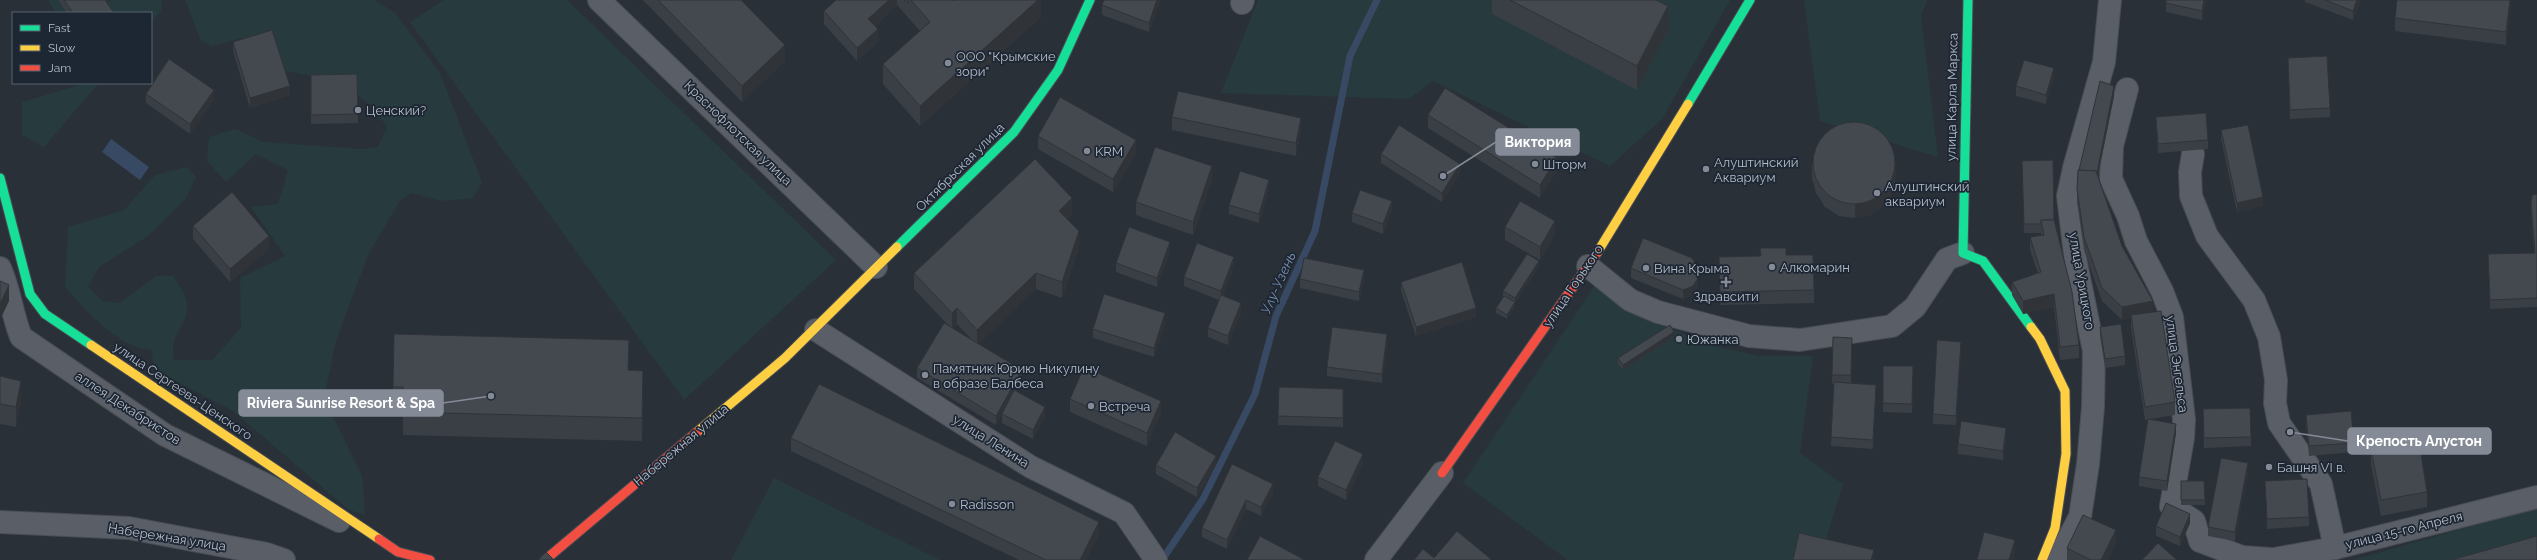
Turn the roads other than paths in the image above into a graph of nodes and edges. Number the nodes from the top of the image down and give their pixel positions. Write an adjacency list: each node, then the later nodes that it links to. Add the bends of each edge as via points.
1 (599, 0): 11 (street, Краснофлотская улица)
2 (1090, 0): 11 (street, Октябрьская улица, via 1058,70 1014,132)
3 (1750, 0): 10 (street, улица Горького, via 1648,173)
4 (1968, 0): 9 (street, улица Карла Маркса)
5 (2110, 0): 25 (street, улица Урицкого, via 2104,62 2068,196 2076,263 2094,350 2093,407 2080,517)
6 (2127, 89): 26 (street, улица Энгельса, via 2112,146 2111,179 2136,241 2172,317 2184,438 2171,506 2194,521 2200,542 2242,557)
7 (2194, 154): 18 (street, via 2190,172 2191,196 2207,236 2256,306 2269,337 2276,380 2275,403 2278,424 2321,484)
8 (0, 178): 17 (street, улица Сергеева-Ценского, via 30,294 45,314)
9 (1963, 253): 10 (street, via 1947,259 1915,307 1892,326 1800,340 1749,336 1658,312 1630,300); 24 (street, via 1983,261 2040,339 2065,391 2066,454 2055,528)
10 (1588, 266): 14 (street, улица Горького)
11 (876, 267): 13 (street, Октябрьская улица)
12 (0, 268): 17 (street, аллея Декабристов, via 9,289 21,337 165,435 348,526)
13 (816, 330): 19 (street, улица Ленина, via 1031,467 1124,513); 22 (street, Набережная улица)
14 (1442, 473): 23 (street, улица Горького)
15 (2537, 496): 18 (street, улица 15-го Апреля)
16 (0, 522): 20 (street, Набережная улица, via 129,528 267,554)
17 (370, 532): 21 (street, улица Сергеева-Ценского, via 398,552)
18 (2335, 548): 26 (street, улица 15-го Апреля)
19 (1153, 555)
20 (284, 560)
21 (430, 560)
22 (545, 560)
23 (1376, 560)
24 (2042, 560)
25 (2057, 560)
26 (2270, 560)

